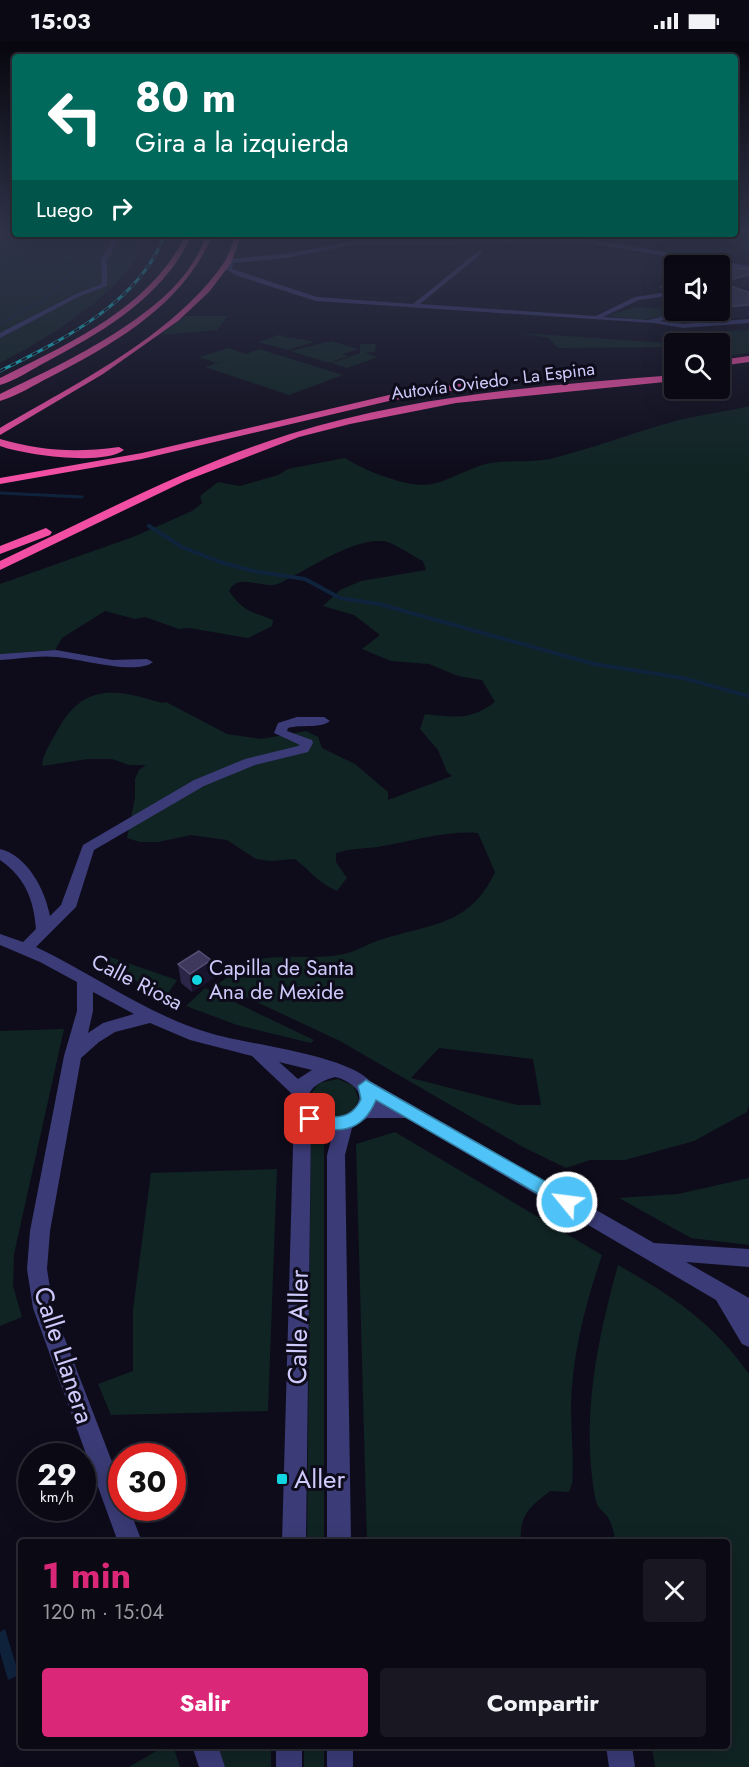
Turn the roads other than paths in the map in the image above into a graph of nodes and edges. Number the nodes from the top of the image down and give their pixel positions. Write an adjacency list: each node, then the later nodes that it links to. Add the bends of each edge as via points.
1 (45, 312): 12 (street)
2 (119, 312): 21 (highway)
3 (147, 312): 13 (highway)
4 (176, 312): 9 (highway)
5 (512, 312): 7 (street)
6 (608, 312): 7 (street)
7 (594, 318): 11 (street)
8 (664, 318): 11 (street)
9 (168, 319): 13 (highway); 27 (highway, via 94,376)
10 (749, 321): 11 (street, via 683,326)
11 (648, 322)
12 (0, 336)
13 (81, 356): 19 (highway)
14 (730, 363): 15 (highway)
15 (748, 363): 18 (highway)
16 (664, 369): 22 (highway)
17 (664, 369): 32 (highway, via 449,392 306,422 189,463)
18 (730, 369)
19 (52, 373): 25 (highway); 26 (highway)
20 (664, 379): 31 (highway, Autovía Oviedo - La Espina, via 516,391 368,416 241,453)
21 (0, 381)
22 (508, 381)
23 (497, 382): 24 (highway)
24 (457, 386): 29 (highway, via 371,399 112,451 46,453); 30 (highway, via 315,413 114,462)
25 (0, 398)
26 (0, 403)
27 (5, 421): 28 (highway)
28 (0, 432)
29 (0, 442)
30 (0, 481)
31 (116, 509): 33 (highway); 34 (highway)
32 (0, 550)
33 (0, 558)
34 (0, 566)
35 (0, 657): 36 (street, via 56,653 112,663)
36 (147, 662)
37 (324, 720): 39 (street, via 282,726 279,733 307,743 303,749 250,762 199,783 88,848 68,907)
38 (0, 853): 39 (street, via 29,876 38,893)
39 (44, 930): 41 (street)
40 (0, 939): 41 (street, Calle Riosa)
41 (26, 948): 42 (street, Calle Riosa)
42 (86, 981): 43 (street, Calle Riosa); 45 (street, Calle Llanera, via 85,1011)
43 (151, 1017): 44 (street, Calle Riosa, via 202,1039); 45 (street, via 117,1023 94,1034)
44 (258, 1053): 46 (street, Calle Riosa, via 300,1058); 48 (street, Calle Riosa)
45 (73, 1056): 58 (street, Calle Llanera, via 40,1231 37,1269 43,1308)
46 (335, 1070): 47 (street, via 350,1073); 48 (street, via 312,1076)
47 (366, 1086): 49 (street, via 369,1099); 50 (street)
48 (299, 1090): 51 (street, via 297,1100)
49 (363, 1111): 50 (street); 52 (street)
50 (411, 1111): 53 (street)
51 (302, 1112): 52 (street, via 321,1124); 59 (street, Calle Aller)
52 (344, 1124): 60 (street, Calle Aller, via 336,1155)
53 (652, 1251): 54 (street); 55 (street)
54 (749, 1258)
55 (721, 1292): 56 (street); 57 (street)
56 (749, 1309)
57 (749, 1337)
58 (128, 1539)
59 (294, 1539)
60 (339, 1539)
61 (206, 1749): 65 (street)
62 (289, 1749): 66 (street)
63 (340, 1749): 67 (street)
64 (619, 1749): 68 (street)
65 (212, 1767)
66 (289, 1767)
67 (340, 1767)
68 (622, 1767)

